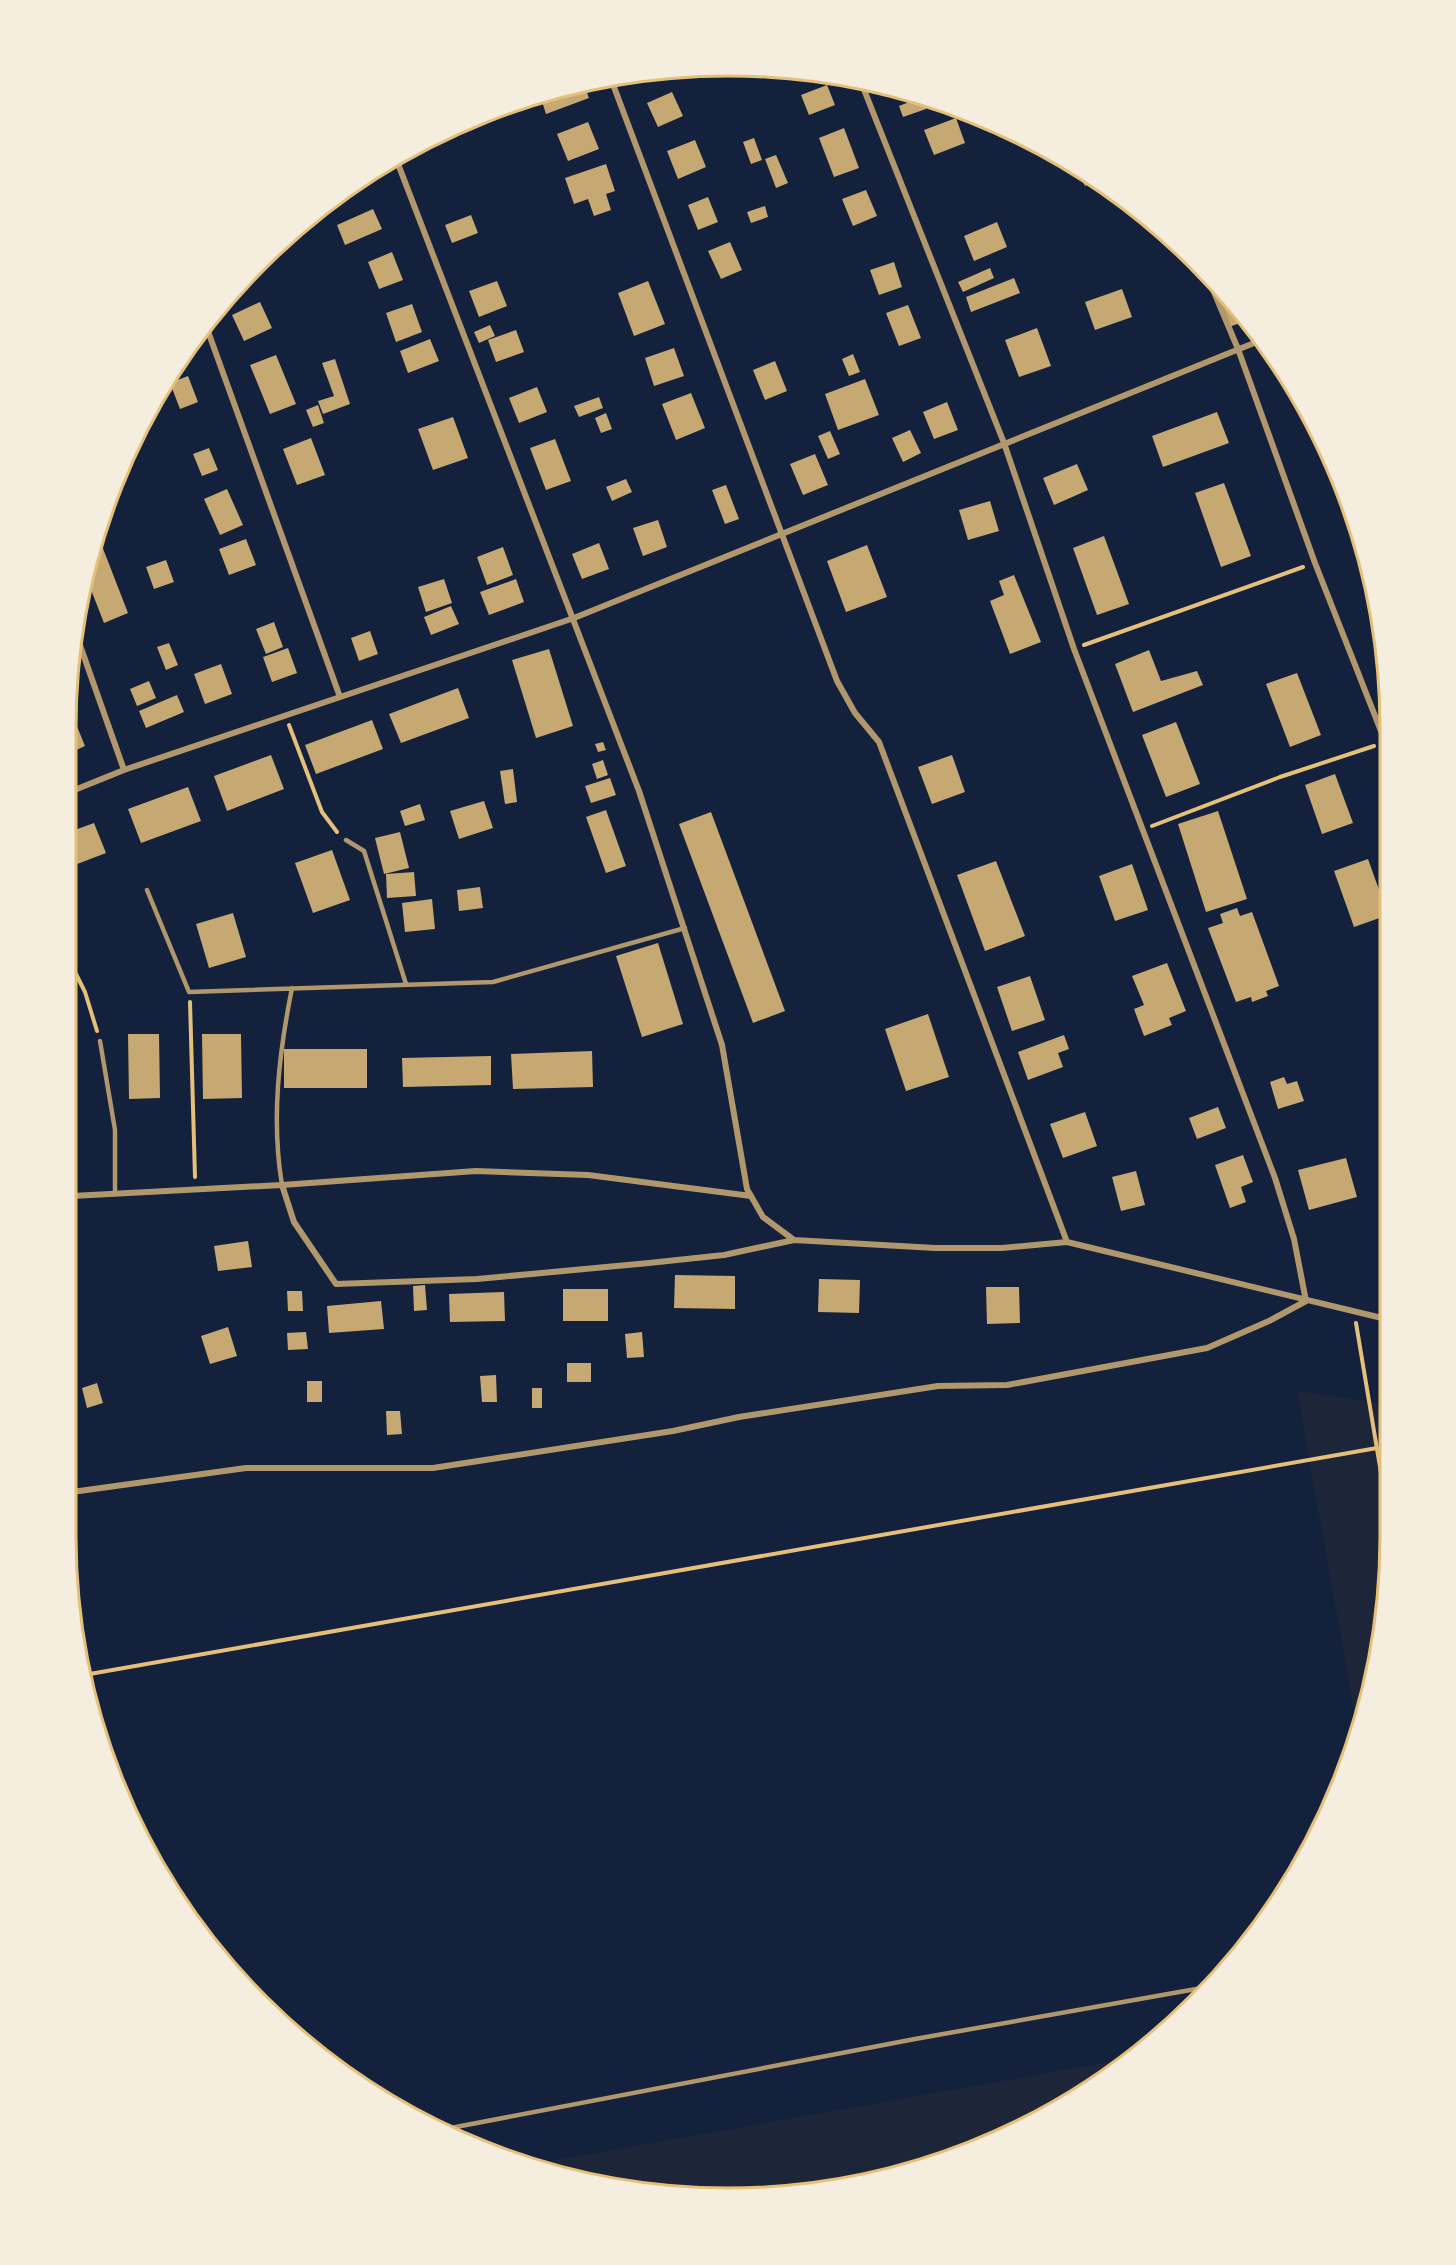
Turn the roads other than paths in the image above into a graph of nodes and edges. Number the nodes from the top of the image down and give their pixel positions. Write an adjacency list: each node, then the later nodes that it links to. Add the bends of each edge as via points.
1 (614, 87): 9 (street)
2 (865, 91): 8 (street)
3 (399, 166): 10 (street)
4 (1215, 295): 7 (street)
5 (209, 334): 12 (street)
6 (1254, 343): 7 (street)
7 (1238, 349): 8 (street); 13 (street)
8 (1004, 443): 9 (street); 28 (street, via 1074,649 1275,1178 1294,1239)
9 (783, 535): 10 (street); 27 (street, via 837,681 855,713 879,742)
10 (574, 618): 12 (street); 18 (street)
11 (81, 649): 14 (street)
12 (340, 697): 14 (street)
13 (1380, 728)
14 (124, 770): 15 (street)
15 (76, 789)
16 (346, 840): 19 (lane, via 364,851)
17 (147, 890): 20 (lane, via 189,992)
18 (685, 928): 19 (lane, via 493,982); 24 (street, via 722,1045)
19 (406, 984): 20 (lane)
20 (292, 988): 22 (lane, via 280,1059 276,1149)
21 (100, 1041): 23 (lane, via 115,1130)
22 (282, 1185): 23 (street); 24 (street, via 476,1171 588,1175); 26 (street, via 294,1222 336,1284 477,1279 638,1264 724,1255)
23 (115, 1194): 25 (street)
24 (751, 1196): 26 (street, via 764,1217)
25 (76, 1197)
26 (794, 1240): 27 (street, via 935,1248 1002,1248)
27 (1067, 1242): 28 (street)
28 (1306, 1301): 29 (street); 30 (street, via 1207,1348 1007,1385 938,1386 433,1468 246,1468)
29 (1380, 1318)
30 (76, 1491)
31 (1198, 1989): 32 (lane)
32 (454, 2127)

